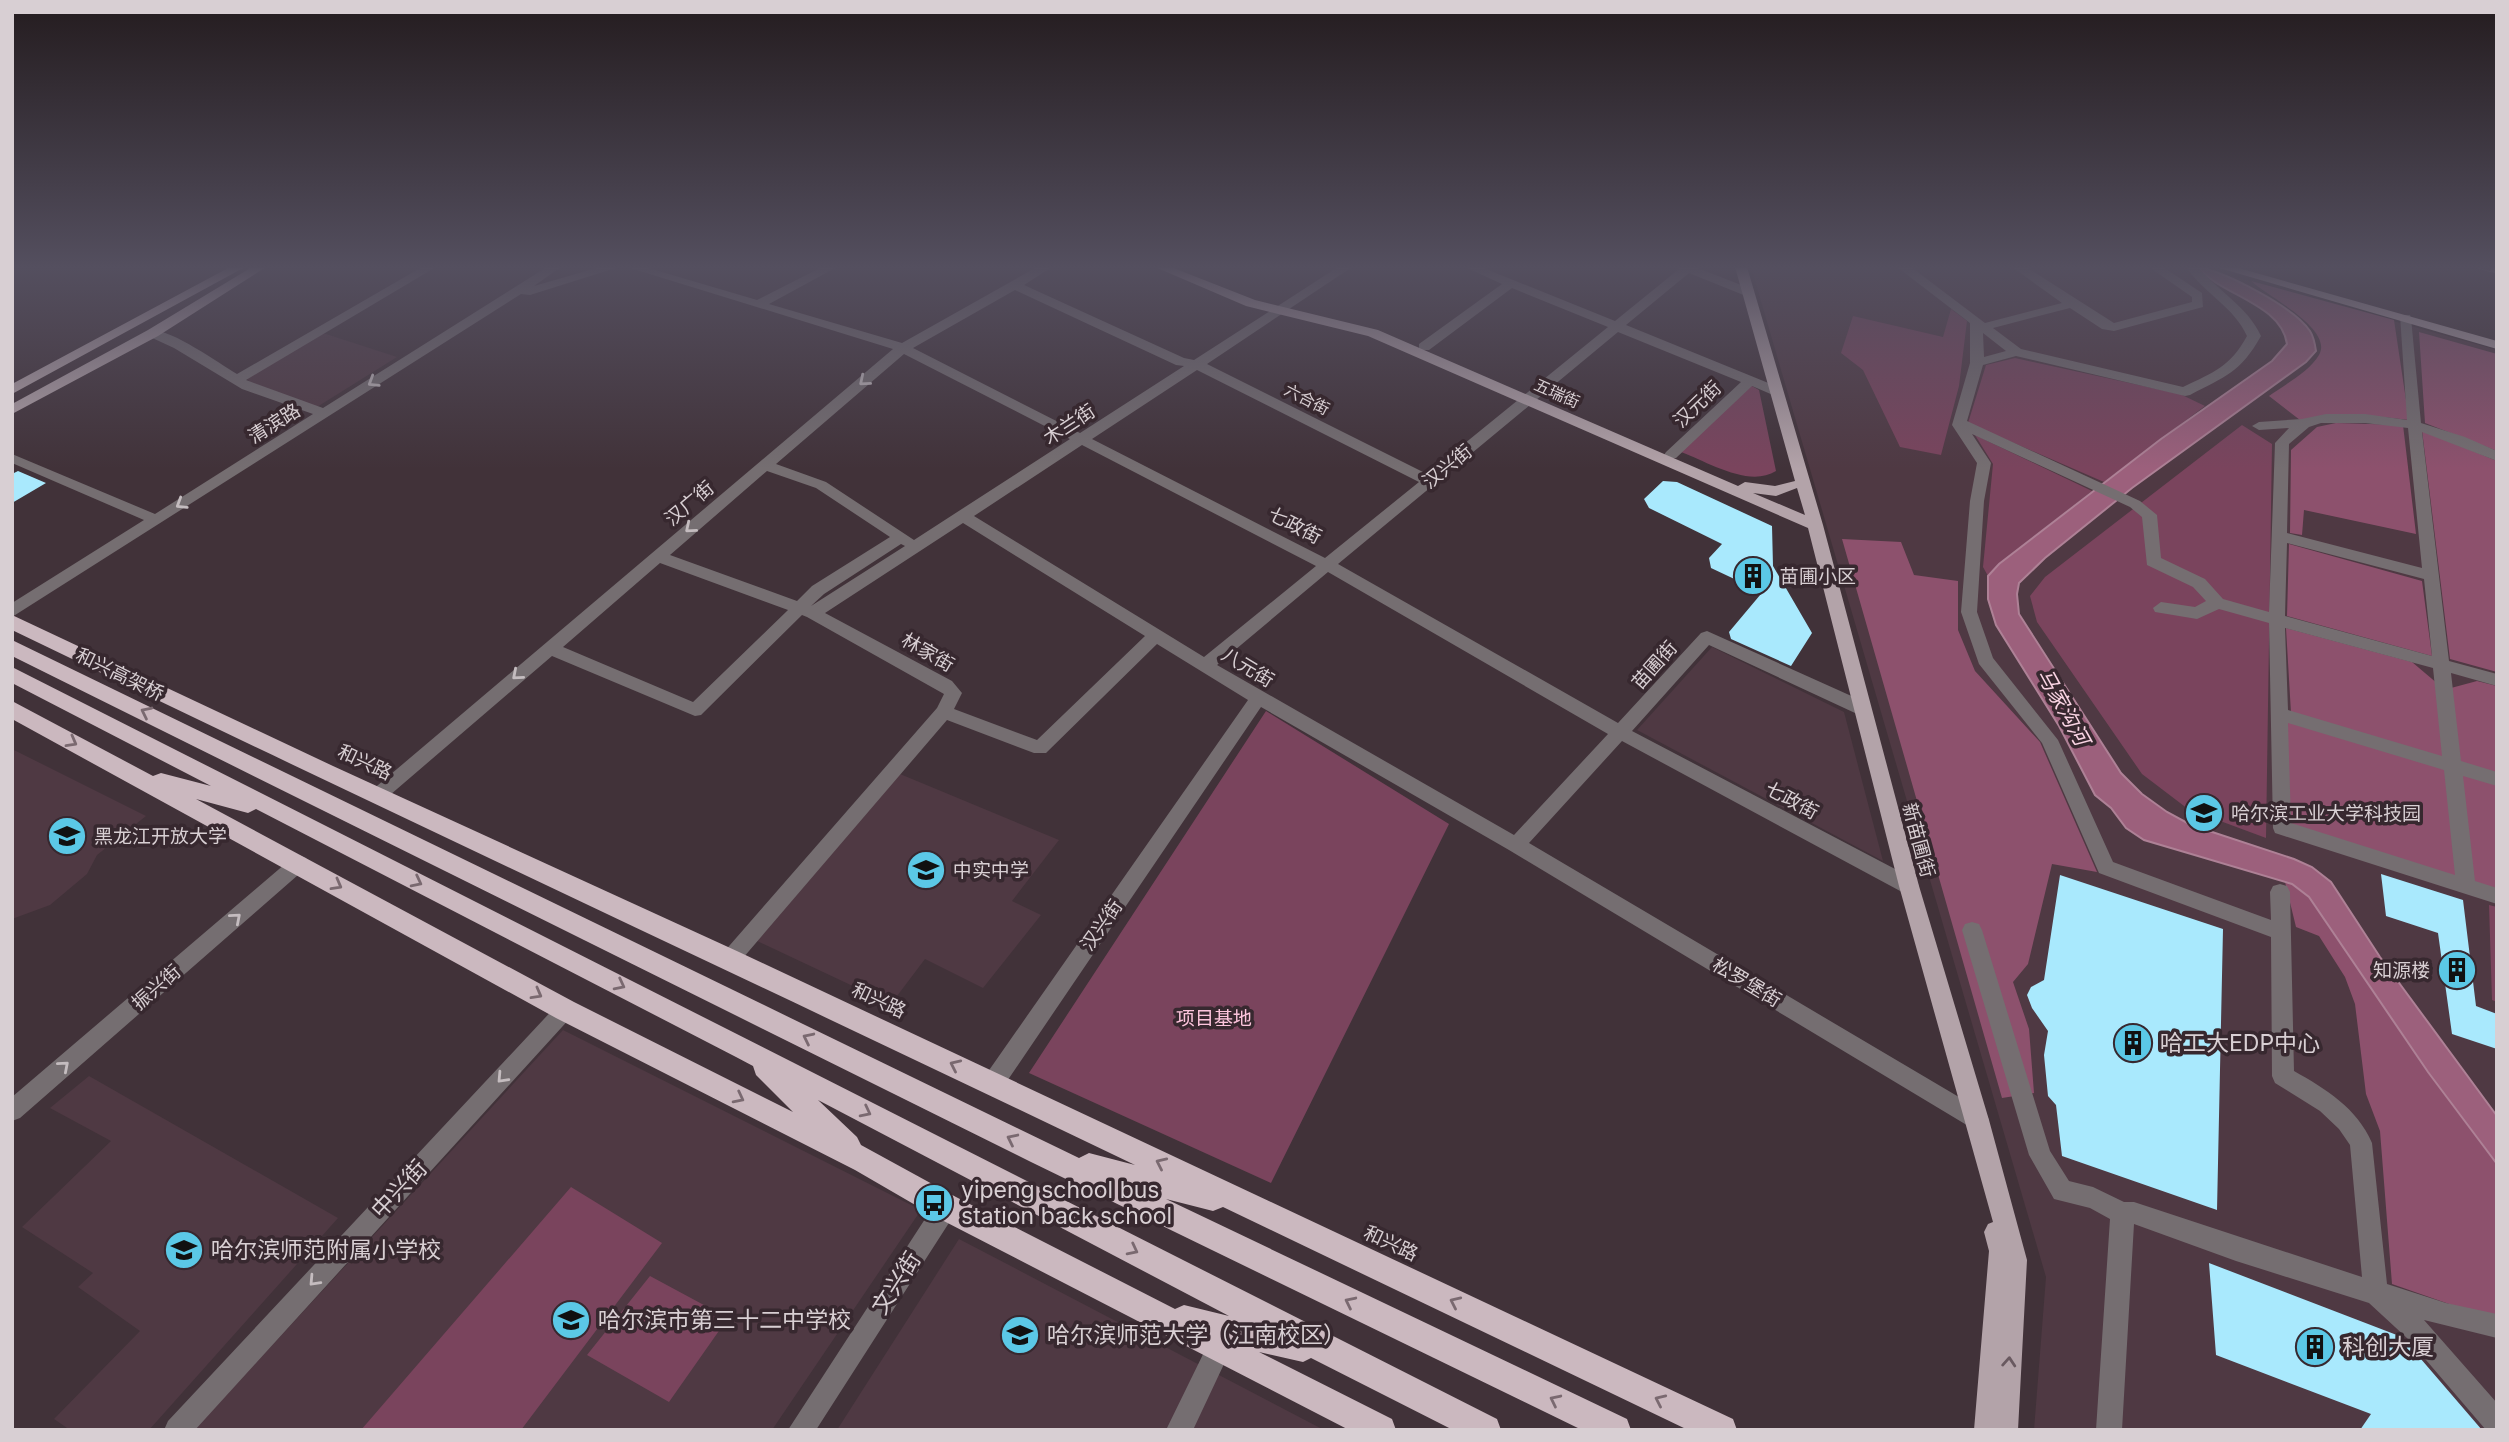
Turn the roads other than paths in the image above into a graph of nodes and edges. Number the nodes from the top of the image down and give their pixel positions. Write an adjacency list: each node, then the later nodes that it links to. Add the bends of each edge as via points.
1 (94, 334): 29 (main road)
2 (119, 334): 32 (main road)
3 (126, 334): 34 (main road)
4 (151, 334): 35 (main road)
5 (155, 334): 30 (street)
6 (315, 334): 30 (street)
7 (449, 334): 36 (street, 清滨路, one-way to 36)
8 (857, 334): 25 (street, 七政街)
9 (928, 334): 25 (street, 汉广街)
10 (1121, 334): 28 (street, 六合街, via 1181,362)
11 (1242, 334): 28 (street, 木兰街)
12 (1376, 334): 33 (main road, 五瑞街)
13 (1393, 334): 24 (main road, 五瑞街)
14 (1441, 334): 24 (street)
15 (1608, 334): 33 (street, 汉兴街)
16 (1635, 334): 31 (street)
17 (1753, 334): 31 (main road, 新苗圃街)
18 (1979, 334): 27 (street)
19 (1993, 334): 26 (street)
20 (2253, 334): 26 (street, via 2241,359 2185,392)
21 (2405, 334): 39 (street)
22 (2460, 334): 23 (main road)
23 (2497, 345)
24 (1424, 347): 33 (main road, 五瑞街)
25 (904, 348): 40 (street, 七政街); 45 (street, 汉广街, one-way to 45)
26 (2016, 352): 27 (street)
27 (1977, 363): 38 (street)
28 (1197, 364): 40 (street, 木兰街); 46 (street, 六合街)
29 (12, 378)
30 (238, 379): 36 (street)
31 (1764, 387): 42 (street, 汉元街); 47 (main road, 新苗圃街); 50 (main road, 新苗圃街)
32 (12, 390)
33 (1531, 397): 42 (main road, 五瑞街); 46 (street, 汉兴街); 50 (main road, 五瑞街)
34 (12, 399)
35 (12, 410)
36 (325, 413): 49 (street, 清滨路, one-way to 49)
37 (2307, 422): 39 (street, via 2364,418); 41 (street); 41 (street, via 2259,426)
38 (1959, 423): 57 (street, via 2149,514 2153,561 2199,583); 90 (street, via 1984,463 1976,501 1969,612 1985,660 2049,740 2106,867)
39 (2413, 423): 43 (street); 56 (street)
40 (1082, 439): 48 (street, 木兰街); 55 (street, 七政街)
41 (2282, 443): 51 (street)
42 (1671, 455): 47 (main road, 五瑞街, via 1757,491)
43 (2497, 457)
44 (12, 458): 49 (street)
45 (764, 465): 52 (street, via 821,485); 54 (street, 汉广街, one-way to 54)
46 (1429, 481): 55 (street, 汉兴街)
47 (1793, 485): 50 (main road, 新苗圃街)
48 (963, 516): 53 (street, 木兰街); 63 (street, 八元街)
49 (156, 520): 59 (street, 清滨路)
50 (1808, 522): 71 (main road, 新苗圃街)
51 (2279, 536): 56 (street); 61 (street)
52 (901, 537): 53 (street); 60 (street, via 818,590)
53 (916, 547): 60 (street, 木兰街)
54 (656, 556): 60 (street, 林家街); 65 (street, 汉广街)
55 (1327, 565): 66 (street, 汉兴街); 75 (street, 七政街)
56 (2431, 576): 67 (street)
57 (2217, 603): 58 (street, via 2197,614); 61 (street)
58 (2161, 608)
59 (12, 611)
60 (805, 611): 65 (street, via 695,710); 73 (street, 林家街, via 946,685 953,693)
61 (2277, 619): 67 (street); 74 (street)
62 (12, 622): 79 (highway, 和兴路)
63 (1156, 635): 66 (street, 八元街); 73 (street, via 1040,748)
64 (12, 647): 76 (highway, 和兴高架桥, one-way to 64)
65 (549, 648): 81 (street, 汉广街, one-way to 81)
66 (1205, 665): 70 (street, 八元街)
67 (2442, 665): 69 (street); 77 (street)
68 (12, 674): 82 (highway)
69 (2497, 680)
70 (1258, 698): 83 (street, 八元街); 94 (street, 汉兴街)
71 (1857, 706): 75 (street, 苗圃街, via 1707,638); 85 (main road, 新苗圃街)
72 (12, 709): 78 (highway, one-way to 78)
73 (944, 712): 91 (street)
74 (2279, 714): 77 (street); 86 (street, via 2282,828)
75 (1621, 733): 83 (street, 苗圃街); 85 (street, 七政街)
76 (207, 742): 79 (highway); 97 (highway, one-way to 76)
77 (2453, 767): 80 (street); 86 (street)
78 (125, 771): 82 (highway); 84 (highway)
79 (325, 772): 81 (highway, 和兴路)
80 (2497, 779)
81 (377, 796): 91 (highway, 和兴路)
82 (286, 814): 93 (highway, one-way to 93)
83 (1516, 845): 96 (street, 松罗堡街)
84 (299, 863): 92 (highway, one-way to 92); 95 (street, 振兴街, one-way to 84)
85 (1905, 884): 96 (main road, 新苗圃街)
86 (2466, 887): 88 (street)
87 (2280, 892): 90 (street)
88 (2497, 896)
89 (1972, 930): 101 (street, via 2040,1155 2062,1191 2093,1198)
90 (2279, 932): 102 (street, via 2283,1076 2337,1111 2361,1143)
91 (730, 959): 94 (highway, 和兴路, one-way to 91)
92 (565, 1010): 98 (highway, one-way to 98); 108 (street, 中兴街, one-way to 108)
93 (745, 1049): 98 (highway); 106 (highway, one-way to 106)
94 (992, 1083): 100 (highway, 和兴路, one-way to 94)
95 (12, 1111)
96 (1971, 1115): 115 (main road, 新苗圃街, via 2001,1251); 116 (main road, 新苗圃街, one-way to 96, via 2015,1260)
97 (1041, 1153): 100 (highway); 113 (highway, one-way to 97)
98 (865, 1161): 99 (highway)
99 (946, 1207): 103 (highway); 109 (street, 文兴街)
100 (1263, 1211): 114 (highway, 和兴路, one-way to 100)
101 (2122, 1213): 102 (street, via 2134,1213); 117 (street)
102 (2376, 1293): 104 (street); 107 (street, via 2417,1330)
103 (1154, 1314): 105 (highway); 106 (highway)
104 (2497, 1326)
105 (1220, 1348): 110 (street); 111 (highway)
106 (1333, 1354): 112 (highway)
107 (2497, 1423)
108 (177, 1430)
109 (801, 1430)
110 (1179, 1430)
111 (1381, 1430)
112 (1486, 1430)
113 (1616, 1430)
114 (1722, 1430)
115 (1987, 1430)
116 (2005, 1430)
117 (2109, 1430)

